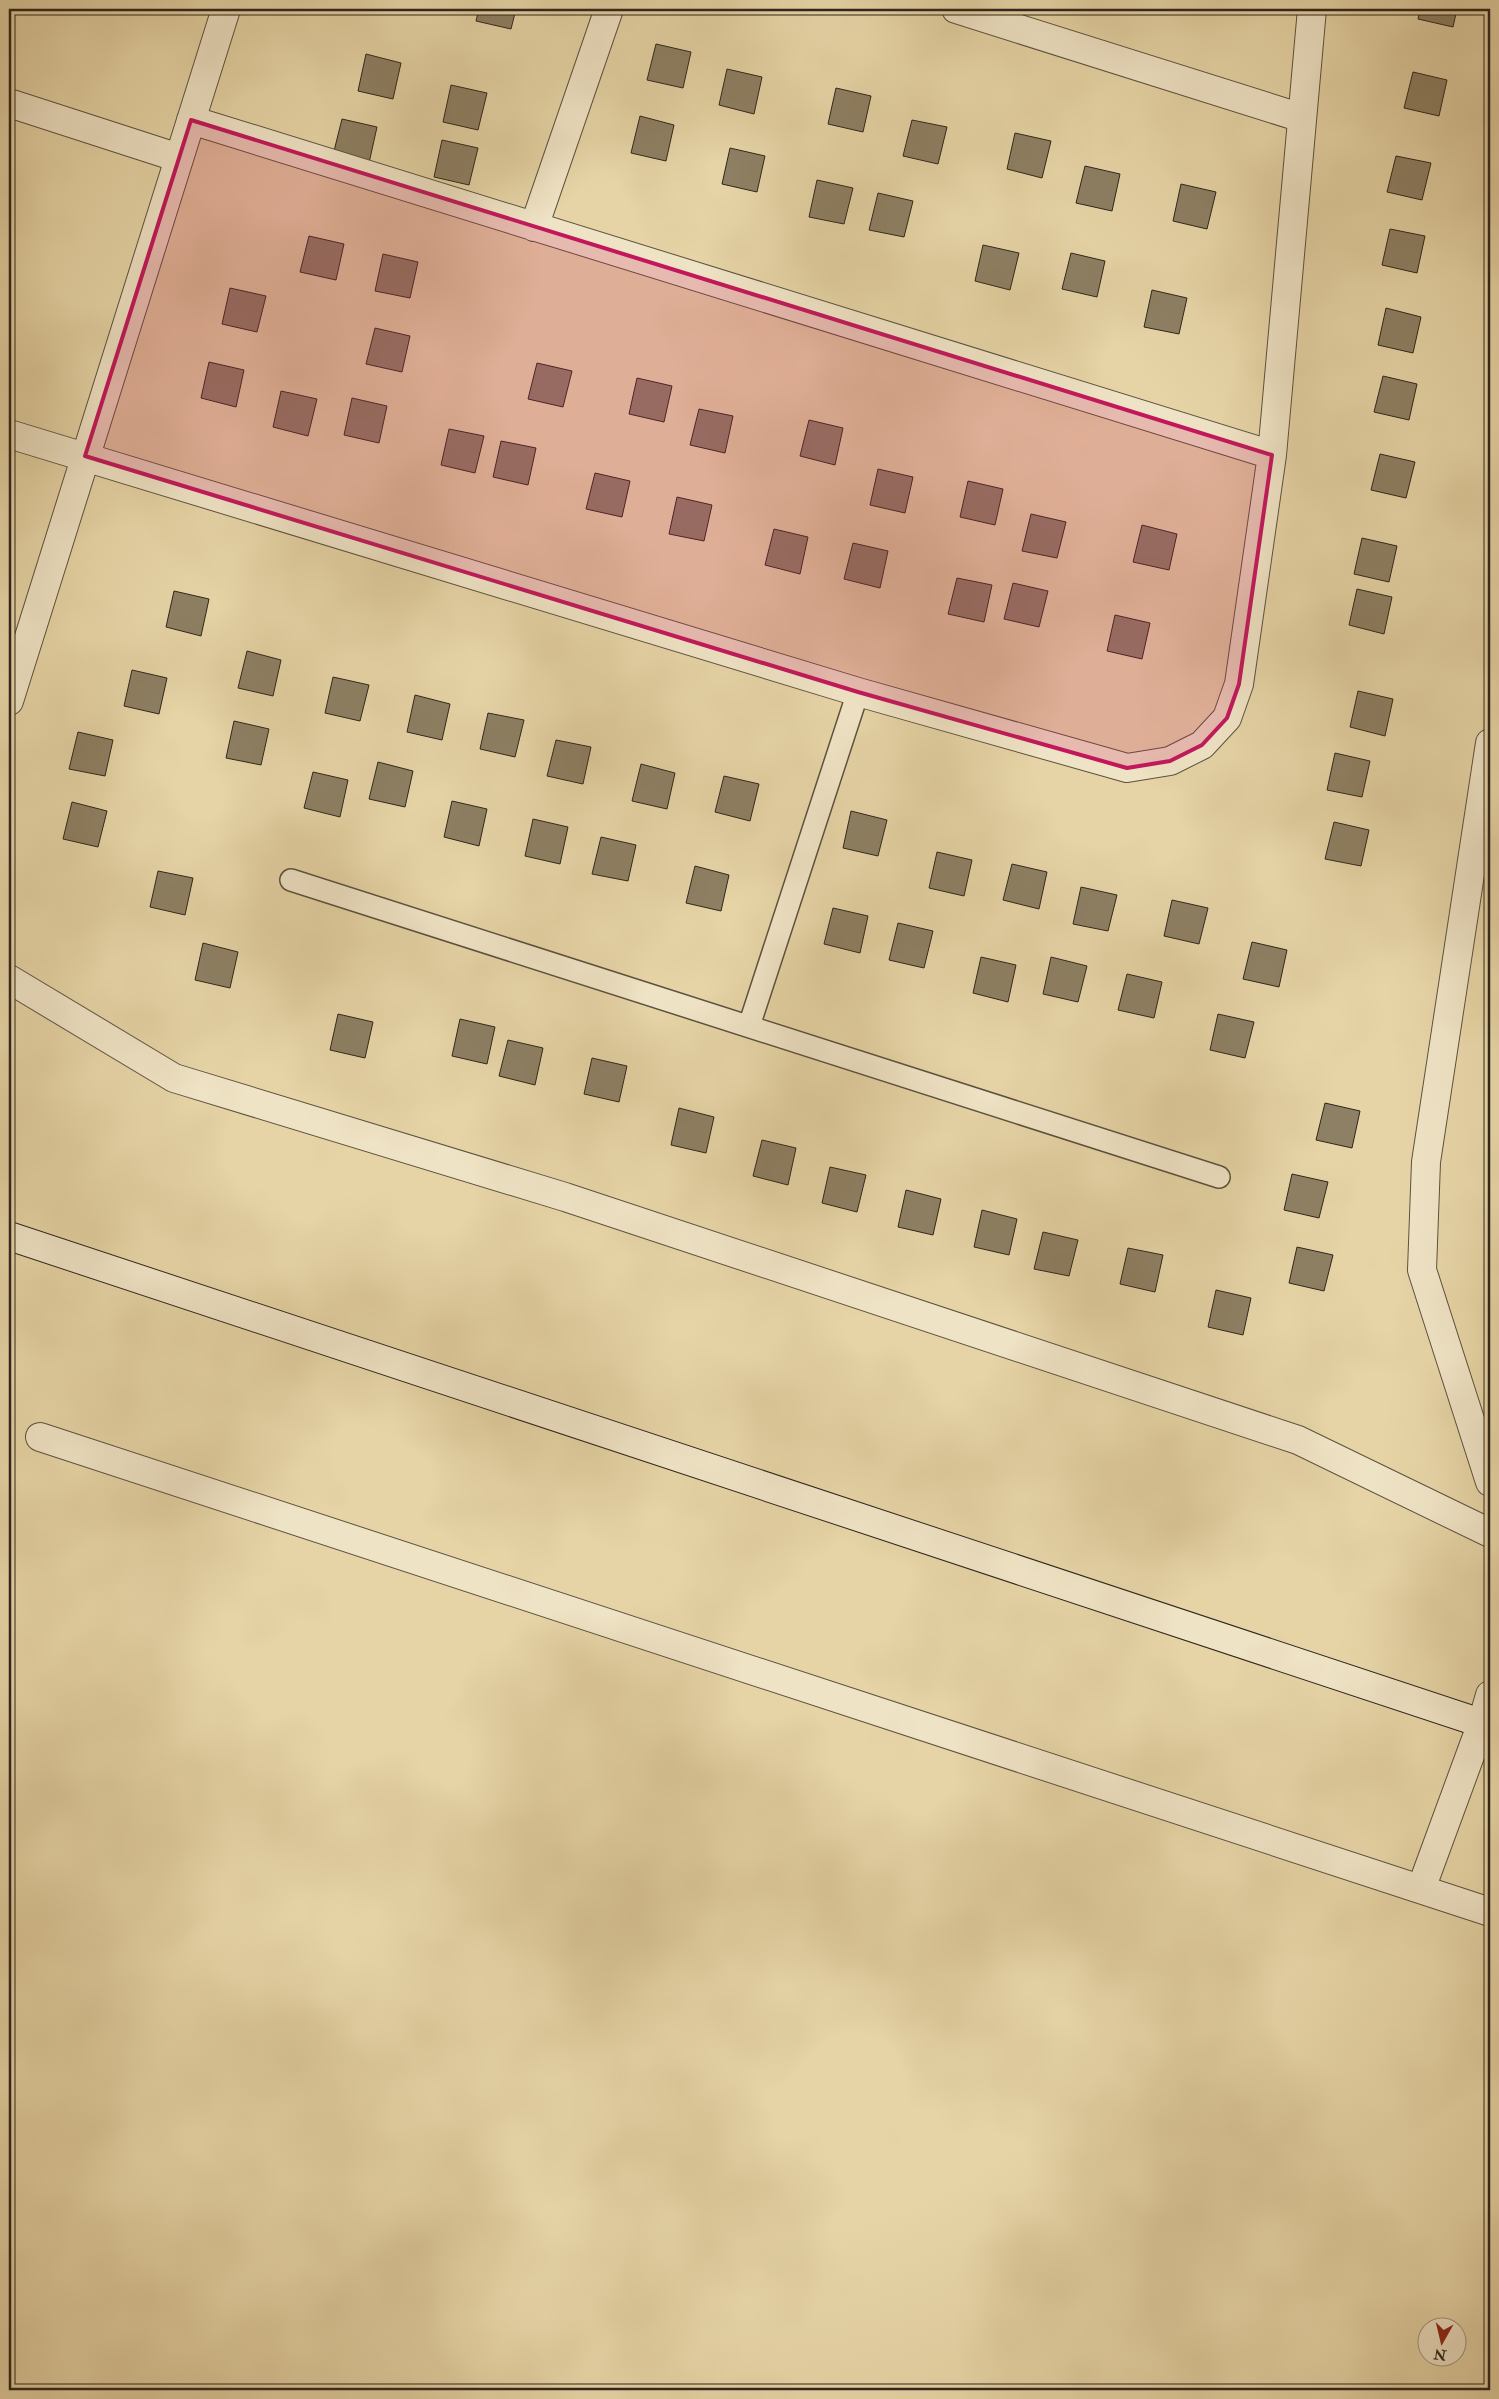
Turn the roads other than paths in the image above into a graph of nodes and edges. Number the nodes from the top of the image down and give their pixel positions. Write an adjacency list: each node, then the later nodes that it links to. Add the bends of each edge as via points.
1 (226, 9): 7 (street)
2 (608, 9): 9 (street)
3 (956, 9): 6 (street)
4 (1312, 9): 6 (street)
5 (9, 103): 8 (street)
6 (1302, 118): 11 (street)
7 (191, 120): 8 (street); 9 (street)
8 (179, 158): 12 (street)
9 (534, 227): 11 (street)
10 (9, 434): 12 (street)
11 (1272, 455): 13 (street, via 1239,684 1227,718 1202,746 1170,761 1127,768)
12 (85, 456): 13 (street); 14 (street)
13 (858, 692): 18 (lane)
14 (9, 701)
15 (1490, 743): 22 (street, via 1426,1162 1422,1270)
16 (291, 880): 18 (lane)
17 (9, 979): 23 (street, via 174,1078 565,1197 1298,1440)
18 (749, 1026): 19 (lane)
19 (1219, 1177)
20 (9, 1236): 25 (street)
21 (40, 1437): 26 (street)
22 (1490, 1482)
23 (1490, 1533)
24 (1490, 1695): 25 (street)
25 (1486, 1724): 26 (street)
26 (1420, 1889): 27 (street)
27 (1490, 1912)

